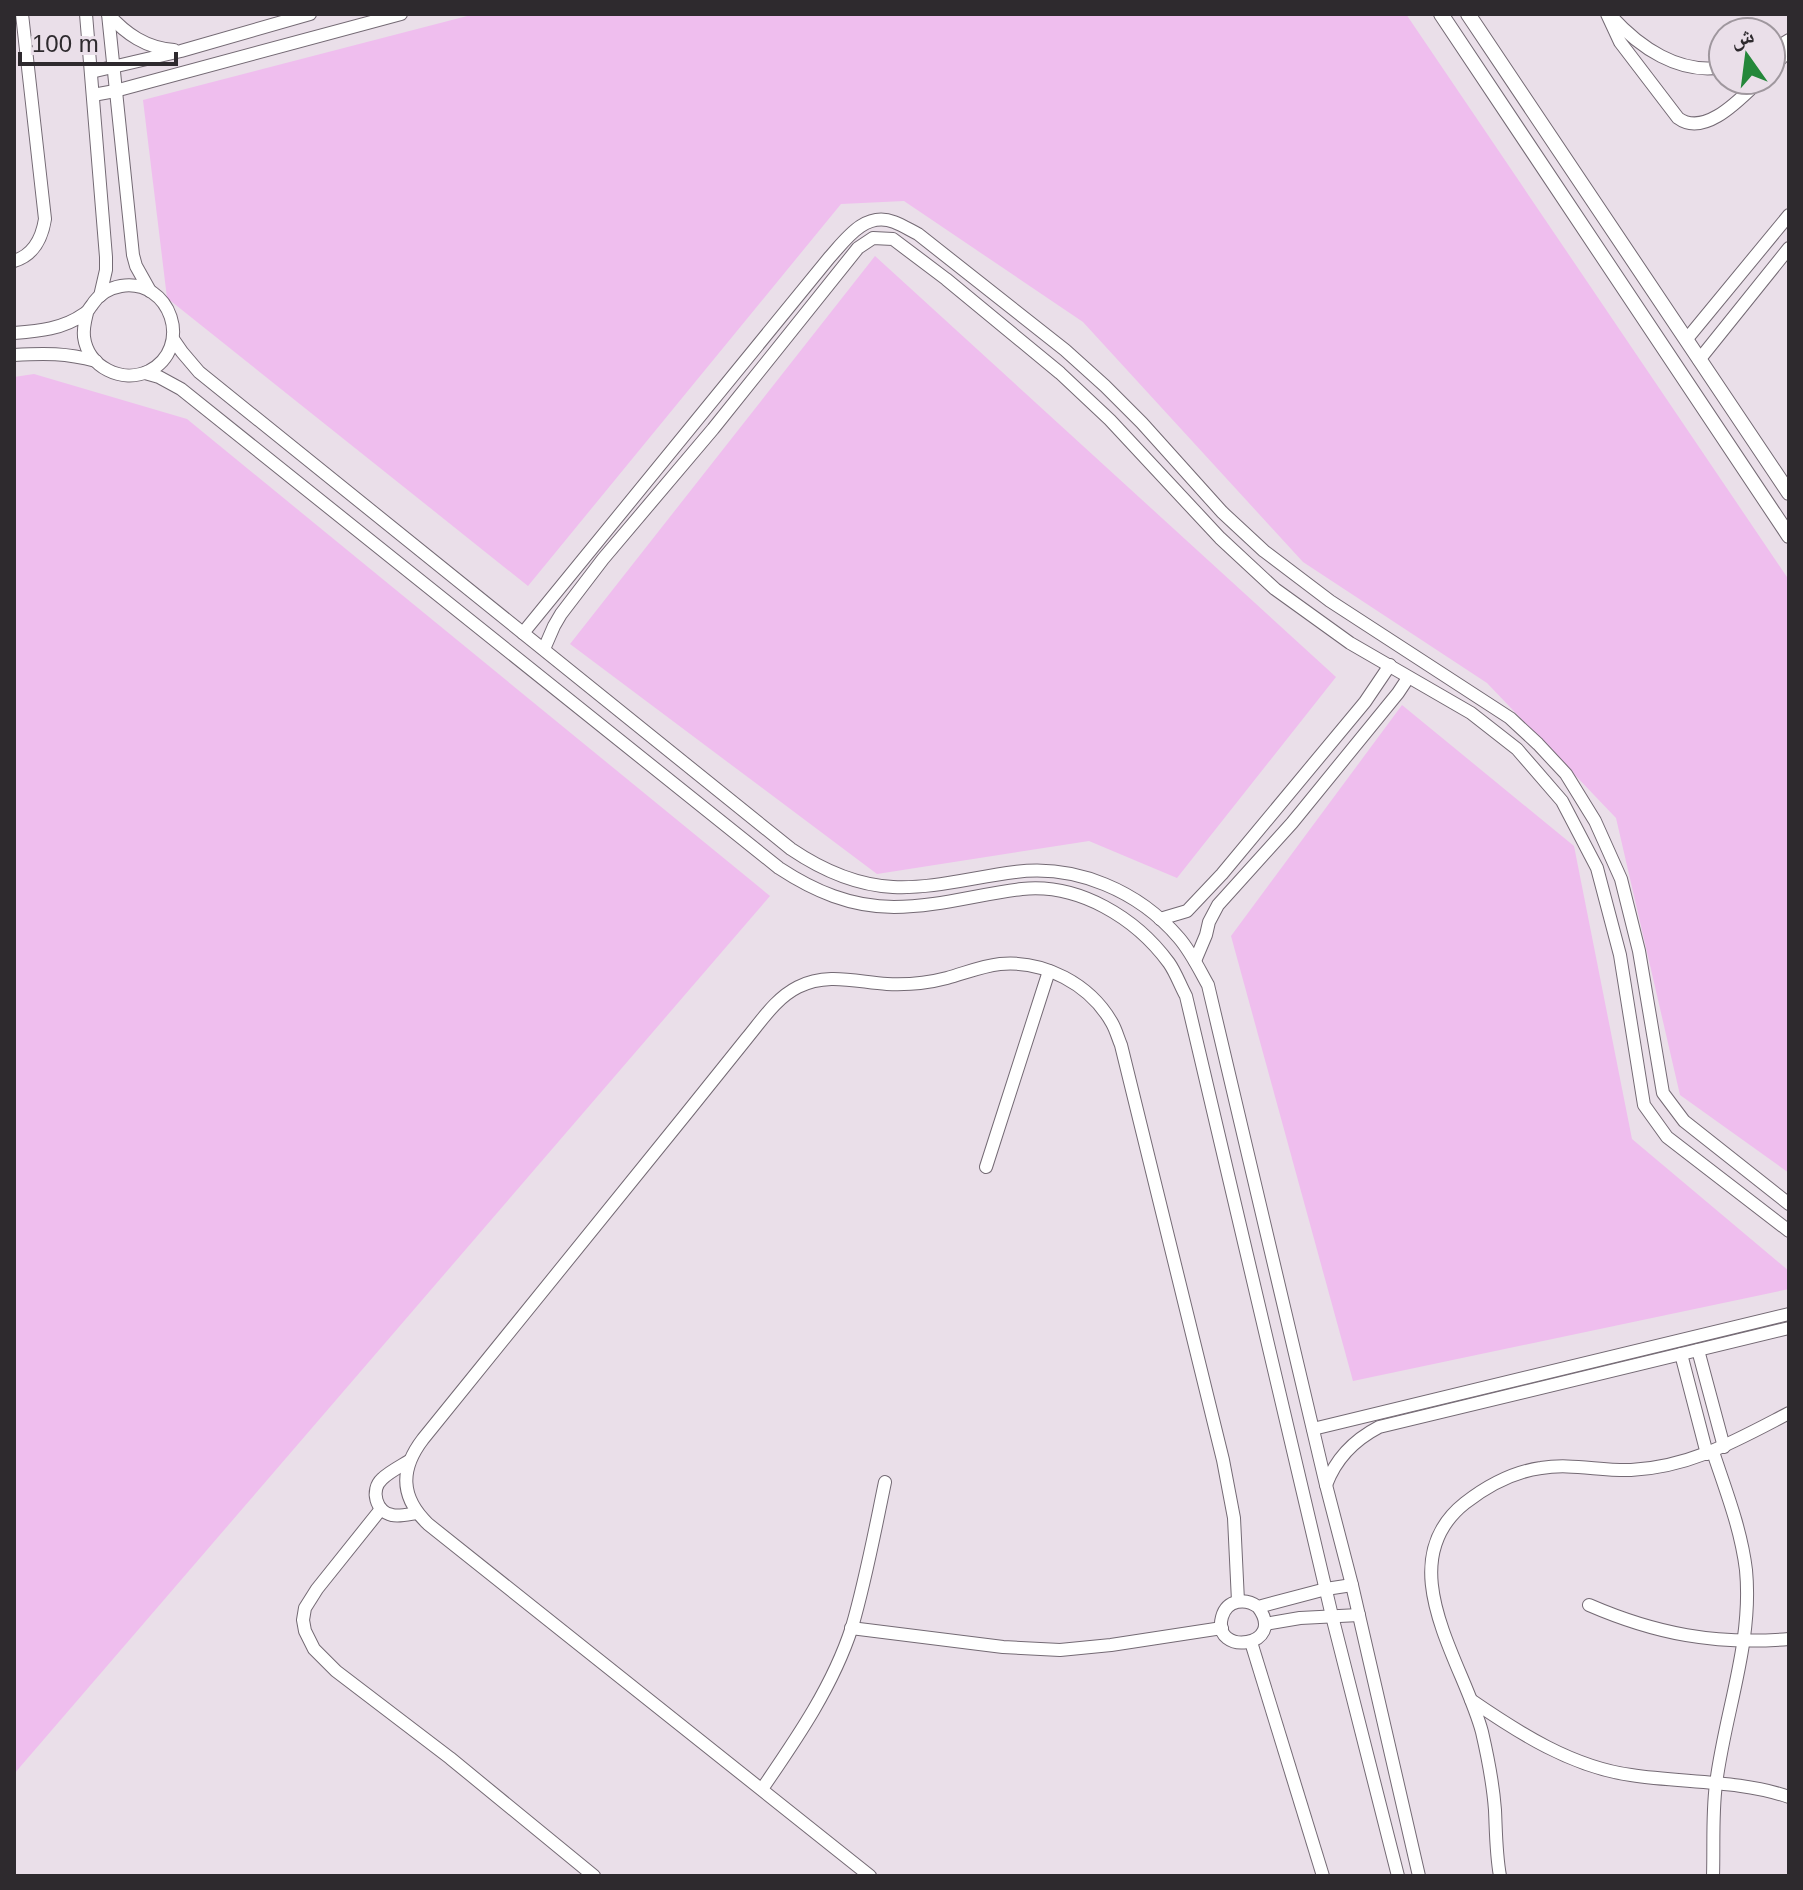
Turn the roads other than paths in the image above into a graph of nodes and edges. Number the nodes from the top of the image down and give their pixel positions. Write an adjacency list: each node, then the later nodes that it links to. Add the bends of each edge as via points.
1 (22, 14): 9 (street)
2 (86, 14): 13 (street)
3 (108, 14): 10 (street, via 133,37); 11 (street)
4 (310, 14): 10 (street)
5 (401, 14): 14 (street)
6 (1441, 14): 31 (street)
7 (1608, 14): 12 (street, via 1666,59); 16 (street, via 1620,42 1684,123 1711,119)
8 (1473, 17): 25 (street)
9 (20, 49): 19 (street, via 45,219 34,249)
10 (181, 51): 11 (street)
11 (113, 67): 13 (street); 14 (street)
12 (1707, 68)
13 (91, 72): 15 (street)
14 (115, 91): 15 (street); 20 (street, via 133,255)
15 (93, 95): 21 (street, via 106,257)
16 (1743, 96)
17 (1789, 215): 25 (street)
18 (1789, 248): 27 (street)
19 (14, 261)
20 (150, 291): 21 (street, via 119,286); 24 (street, via 167,306)
21 (100, 296): 22 (street)
22 (87, 313): 23 (street, via 58,327); 28 (street, via 84,338)
23 (14, 333)
24 (173, 339): 29 (street, via 164,359); 32 (street, via 199,372)
25 (1686, 340): 27 (street)
26 (14, 355): 28 (street, via 50,352)
27 (1699, 360): 30 (street)
28 (96, 361): 29 (street, via 119,374)
29 (145, 373): 55 (street, via 181,389 805,885 833,897 894,907 1025,889 1055,890 1089,899 1148,938 1186,996)
30 (1789, 493)
31 (1789, 536)
32 (523, 633): 33 (street); 40 (street, via 829,258 859,226 876,220 894,222 918,234 1065,350 1264,551 1330,601 1510,718 1566,774 1621,879 1663,1093 1684,1121)
33 (544, 649): 34 (street, via 561,614 603,559 858,248 882,237 893,239 946,279 1060,373 1275,589); 36 (street, via 791,849 838,875 918,887 1018,871 1060,871 1108,886)
34 (1390, 665): 35 (street); 36 (street, via 1204,894 1187,911)
35 (1408, 678): 37 (street, via 1292,823 1218,905); 41 (street, via 1471,713 1517,749 1562,801 1597,868 1620,955 1644,1105 1667,1137)
36 (1160, 919): 37 (street)
37 (1195, 961): 47 (street, via 1208,985)
38 (1049, 971): 39 (street); 49 (street, via 1001,964 916,983 833,978 788,993 714,1078); 56 (street, via 1091,997 1113,1024 1121,1045 1230,1489)
39 (986, 1167)
40 (1789, 1204)
41 (1789, 1231)
42 (1789, 1314): 47 (street)
43 (1789, 1328): 44 (street)
44 (1698, 1350): 45 (street); 48 (street)
45 (1681, 1354): 48 (street); 51 (street, via 1379,1427 1346,1452)
46 (1789, 1413): 48 (street)
47 (1313, 1429): 51 (street)
48 (1715, 1451): 65 (street, via 1742,1547); 67 (street, via 1656,1468 1537,1468 1497,1482 1452,1515 1437,1540 1431,1578 1437,1616)
49 (409, 1461): 52 (street, via 378,1484); 53 (street, via 407,1488)
50 (885, 1482): 62 (street)
51 (1326, 1485): 54 (street)
52 (381, 1509): 53 (street, via 393,1516); 71 (street, via 305,1608 305,1631 314,1649)
53 (417, 1513): 69 (street)
54 (1352, 1585): 55 (street); 59 (street)
55 (1326, 1589): 58 (street); 60 (street)
56 (1238, 1601): 58 (street); 63 (street, via 1226,1609)
57 (1589, 1605): 65 (street, via 1680,1635)
58 (1258, 1607): 61 (street)
59 (1359, 1615): 60 (street); 75 (street)
60 (1332, 1616): 61 (street); 74 (street)
61 (1265, 1624): 66 (street)
62 (851, 1628): 63 (street, via 1060,1650); 69 (street, via 819,1702)
63 (1222, 1628): 66 (street, via 1233,1641)
64 (1789, 1639): 65 (street)
65 (1744, 1641): 68 (street)
66 (1251, 1642): 73 (street)
67 (1471, 1700): 68 (street, via 1530,1738 1594,1766); 76 (street, via 1492,1783)
68 (1716, 1784): 70 (street); 77 (street)
69 (762, 1789): 72 (street)
70 (1789, 1797)
71 (594, 1876)
72 (870, 1876)
73 (1323, 1876)
74 (1398, 1876)
75 (1419, 1876)
76 (1500, 1876)
77 (1713, 1876)

